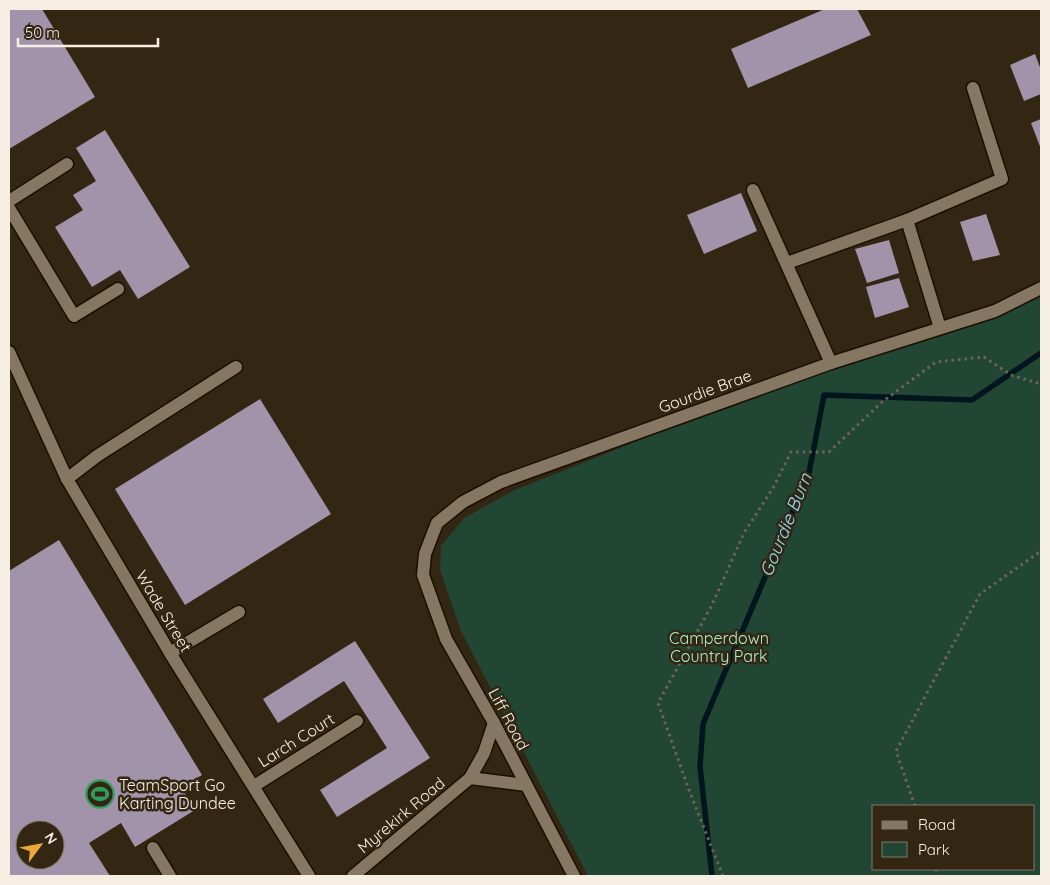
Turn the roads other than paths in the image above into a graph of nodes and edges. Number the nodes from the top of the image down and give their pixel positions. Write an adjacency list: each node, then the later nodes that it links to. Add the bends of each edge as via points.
1 (973, 88): 6 (street, via 1002,179)
2 (67, 164): 4 (street)
3 (753, 190): 7 (street)
4 (9, 201)
5 (9, 208): 9 (street, via 74,316)
6 (907, 220): 7 (street); 10 (street)
7 (786, 263): 12 (street)
8 (1041, 288): 10 (street, Gourdie Brae, via 995,312)
9 (118, 289)
10 (940, 328): 12 (street, Gourdie Brae)
11 (9, 352): 14 (street, Wade Street)
12 (831, 363): 15 (street, Gourdie Brae, via 501,482 463,502 437,523 425,554)
13 (236, 367): 14 (street)
14 (66, 479): 17 (street, Wade Street)
15 (423, 574): 19 (street, Liff Road, via 446,639)
16 (239, 612): 17 (street)
17 (170, 653): 22 (street, Wade Street)
18 (357, 721): 22 (street, Larch Court)
19 (494, 723): 20 (street, Myrekirk Road, via 484,753); 21 (street, Liff Road)
20 (470, 778): 21 (street, Myrekirk Road); 26 (street, Myrekirk Road)
21 (526, 785): 27 (street, Liff Road)
22 (254, 786): 25 (street, Wade Street)
23 (153, 848): 24 (street)
24 (170, 876)
25 (309, 876)
26 (352, 876)
27 (574, 876)

